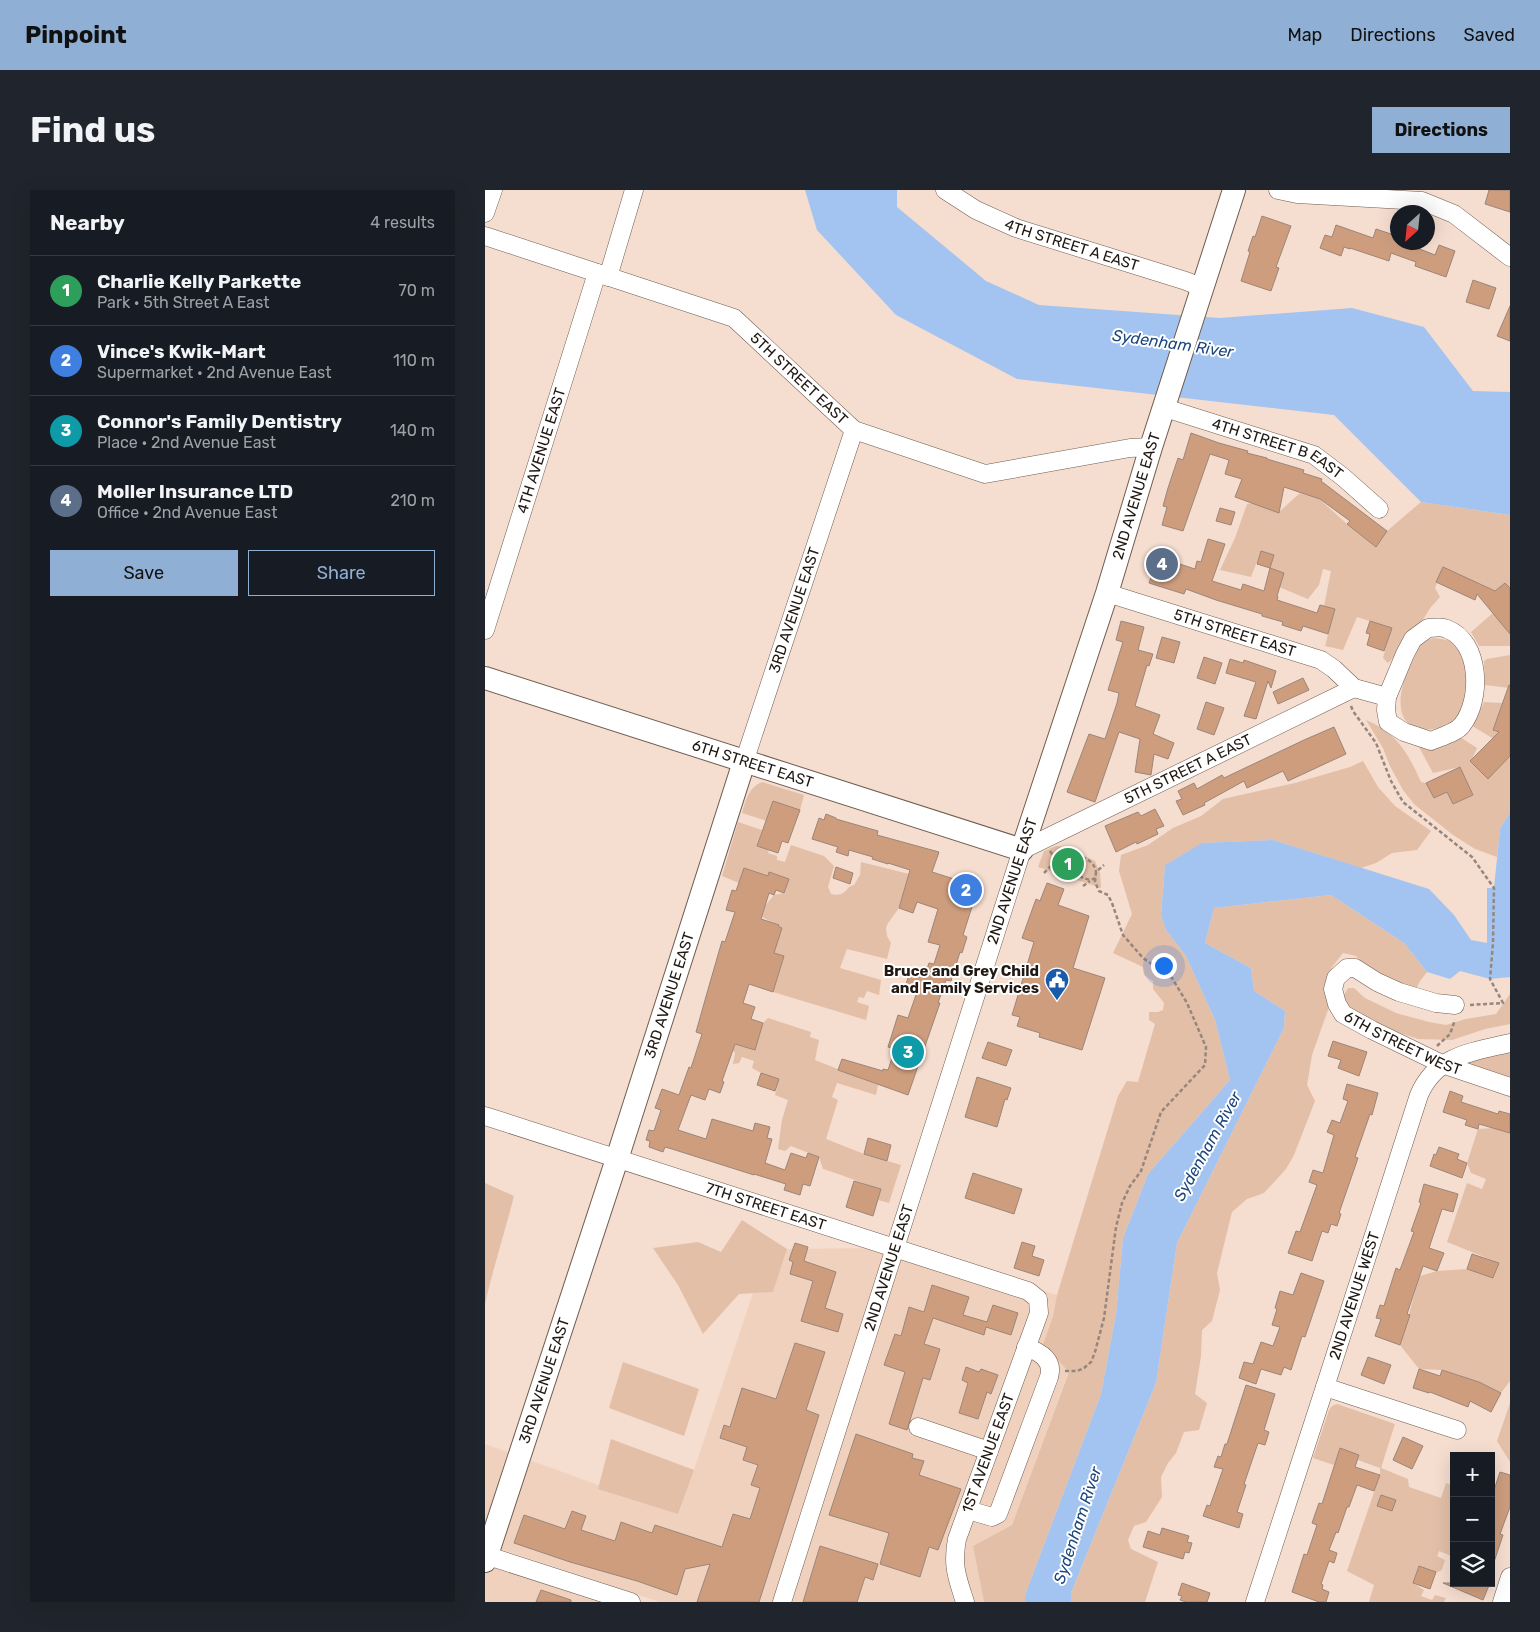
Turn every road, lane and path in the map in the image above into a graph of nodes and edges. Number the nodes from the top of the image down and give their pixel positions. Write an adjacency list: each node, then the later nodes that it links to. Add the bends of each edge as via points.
1 (493, 190): 6 (street)
2 (634, 190): 9 (street, 4TH AVENUE EAST)
3 (945, 190): 10 (street, 4TH STREET A EAST, via 976,210 1016,228 1186,281)
4 (1234, 190): 10 (main road, 2ND AVENUE EAST)
5 (1278, 190): 8 (street, via 1297,194 1422,201 1454,214)
6 (485, 213)
7 (485, 236): 9 (street, 5TH STREET EAST)
8 (1510, 257)
9 (603, 275): 12 (street, 5TH STREET EAST, via 735,318); 16 (street, 4TH AVENUE EAST)
10 (1199, 298): 11 (main road, 2ND AVENUE EAST)
11 (1165, 408): 13 (main road, 2ND AVENUE EAST); 14 (street, 4TH STREET B EAST, via 1314,455)
12 (855, 430): 13 (street, 5TH STREET EAST, via 985,474); 20 (street, 3RD AVENUE EAST)
13 (1151, 447): 15 (main road, 2ND AVENUE EAST)
14 (1379, 509)
15 (1107, 593): 18 (street, 5TH STREET EAST, via 1321,660); 22 (main road, 2ND AVENUE EAST)
16 (485, 630)
17 (485, 678): 20 (main road, 6TH STREET EAST)
18 (1354, 688): 19 (street); 21 (street, 5TH STREET A EAST); 32 (path, via 1350,702 1353,711 1376,743 1403,802 1472,857 1494,888 1490,979 1503,1004)
19 (1387, 697): 19 (street, via 1388,722 1404,732 1431,741 1445,735 1461,726 1472,707 1476,680 1472,656 1459,637 1446,628 1428,628 1413,639)
20 (744, 762): 22 (main road, 6TH STREET EAST); 38 (main road, 3RD AVENUE EAST)
21 (1042, 840): 22 (street, 5TH STREET A EAST); 24 (path)
22 (1022, 850): 39 (street, 2ND AVENUE EAST)
23 (1066, 862): 24 (path); 26 (path, via 1084,857); 30 (path, via 1072,872)
24 (1056, 863): 27 (path); 28 (path)
25 (1104, 866): 26 (path)
26 (1095, 872): 29 (path)
27 (1044, 873)
28 (1058, 878)
29 (1096, 878): 30 (path); 42 (path, via 1099,891 1112,903 1123,935 1143,958 1172,978 1207,1047 1205,1065 1161,1112 1141,1171 1122,1203 1104,1318 1091,1362 1077,1371)
30 (1091, 880): 31 (path)
31 (1083, 886)
32 (1456, 1012): 34 (path, via 1450,1034); 34 (street, 6TH STREET WEST, via 1399,992 1355,968 1347,968 1336,978 1333,989 1343,1014)
33 (1510, 1042): 35 (street, 2ND AVENUE WEST, via 1463,1054)
34 (1425, 1057): 35 (street, 6TH STREET WEST)
35 (1442, 1064): 36 (street, 6TH STREET WEST); 43 (street, 2ND AVENUE WEST, via 1431,1073 1419,1095)
36 (1510, 1087)
37 (485, 1116): 38 (street, 7TH STREET EAST)
38 (617, 1159): 39 (street, 7TH STREET EAST); 48 (main road, 3RD AVENUE EAST)
39 (894, 1248): 40 (street, 7TH STREET EAST, via 1028,1290 1038,1300); 51 (street, 2ND AVENUE EAST)
40 (1039, 1306): 41 (street, 1ST AVENUE EAST)
41 (1026, 1347): 42 (street, via 1044,1357); 46 (street, 1ST AVENUE EAST)
42 (1051, 1371): 47 (street, via 998,1514 992,1517)
43 (1325, 1387): 45 (street); 53 (street, 2ND AVENUE WEST)
44 (918, 1427): 46 (street)
45 (1457, 1430)
46 (989, 1451): 47 (street, 1ST AVENUE EAST)
47 (968, 1510): 52 (street, 1ST AVENUE EAST, via 954,1557)
48 (486, 1557): 50 (street)
49 (1510, 1577): 54 (street)
50 (631, 1602)
51 (782, 1602)
52 (965, 1602)
53 (1255, 1602)
54 (1502, 1602)

